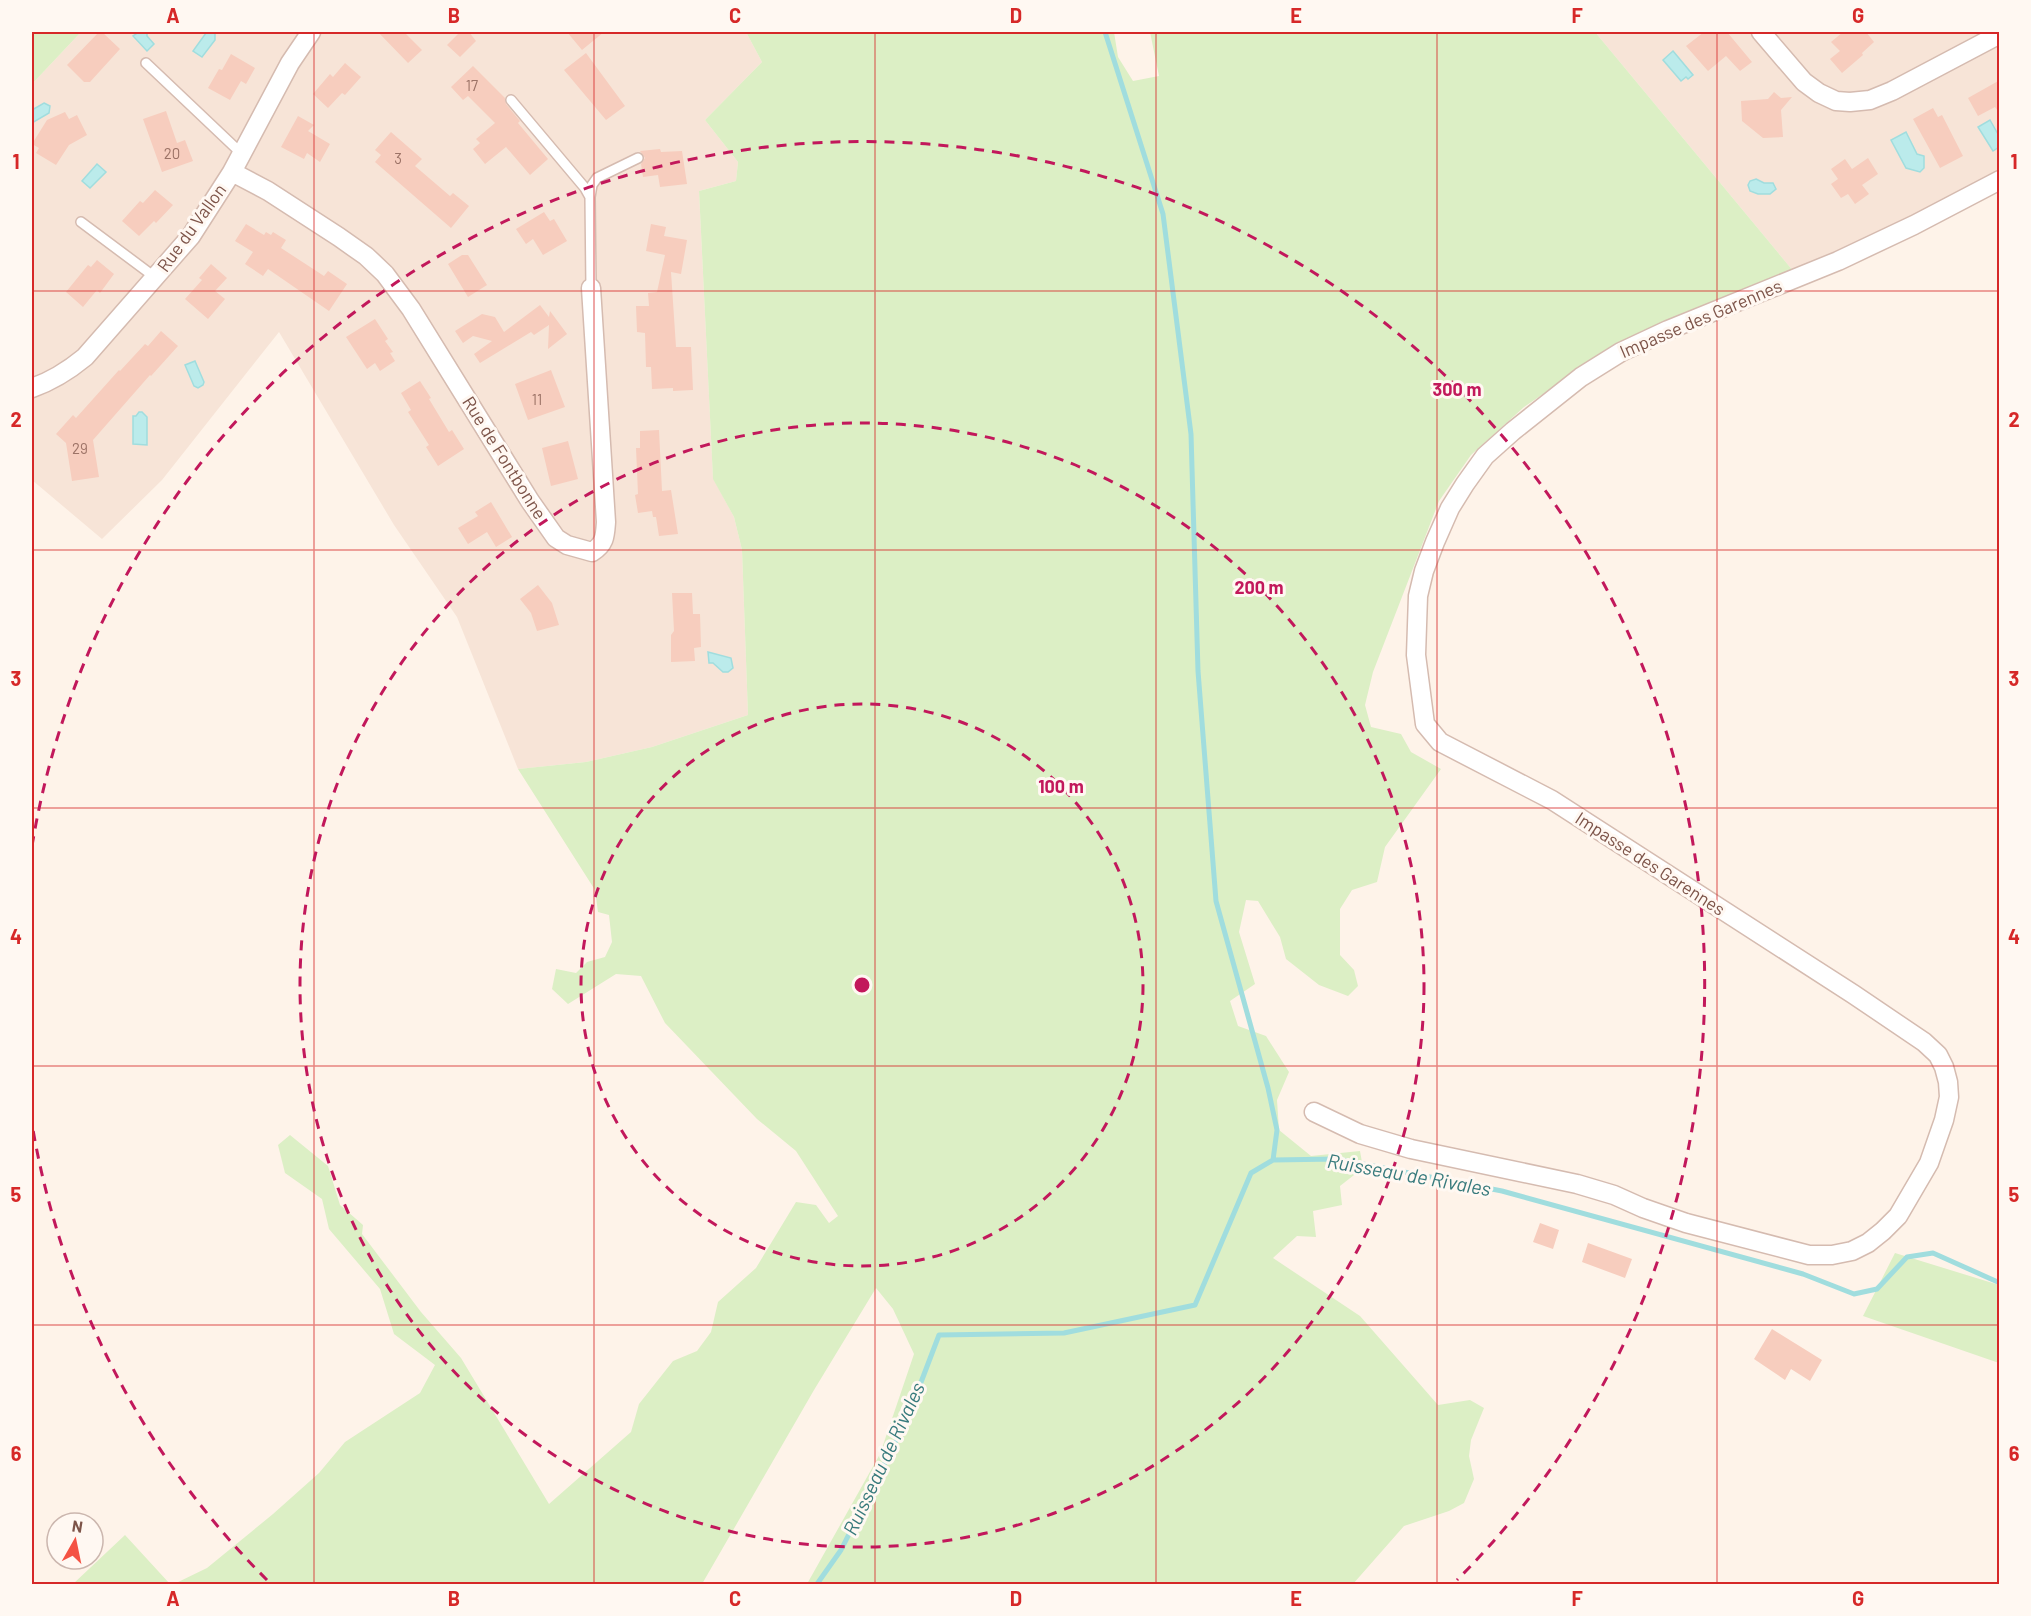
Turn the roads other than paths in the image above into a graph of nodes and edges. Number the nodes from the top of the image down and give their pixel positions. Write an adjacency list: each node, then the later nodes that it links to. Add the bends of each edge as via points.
1 (311, 32): 6 (street, Rue du Vallon, via 290,63)
2 (1761, 32): 3 (street, via 1804,82 1836,101 1850,102 1870,100 1892,91)
3 (2000, 34)
4 (146, 63): 6 (lane)
5 (511, 100): 10 (lane)
6 (242, 154): 8 (street, Rue du Vallon)
7 (638, 158): 10 (lane, via 597,178)
8 (232, 172): 12 (street, Rue du Vallon, via 191,236); 13 (street, Rue de Fontbonne, via 339,237 385,274 556,538 592,552 605,537 606,522)
9 (2000, 180): 15 (street, Impasse des Garennes, via 1838,261 1620,352 1581,377 1485,456 1450,508 1418,596 1416,655 1425,724 1440,742 1552,800 1853,994 1938,1055 1948,1082 1944,1120 1929,1162 1898,1216 1883,1232 1852,1251 1809,1255 1686,1223 1577,1184 1411,1149 1360,1134)
10 (590, 196): 13 (lane)
11 (81, 222): 12 (lane)
12 (156, 278): 14 (street, Rue du Vallon, via 85,357 50,382)
13 (591, 288)
14 (32, 388)
15 (1314, 1112)

